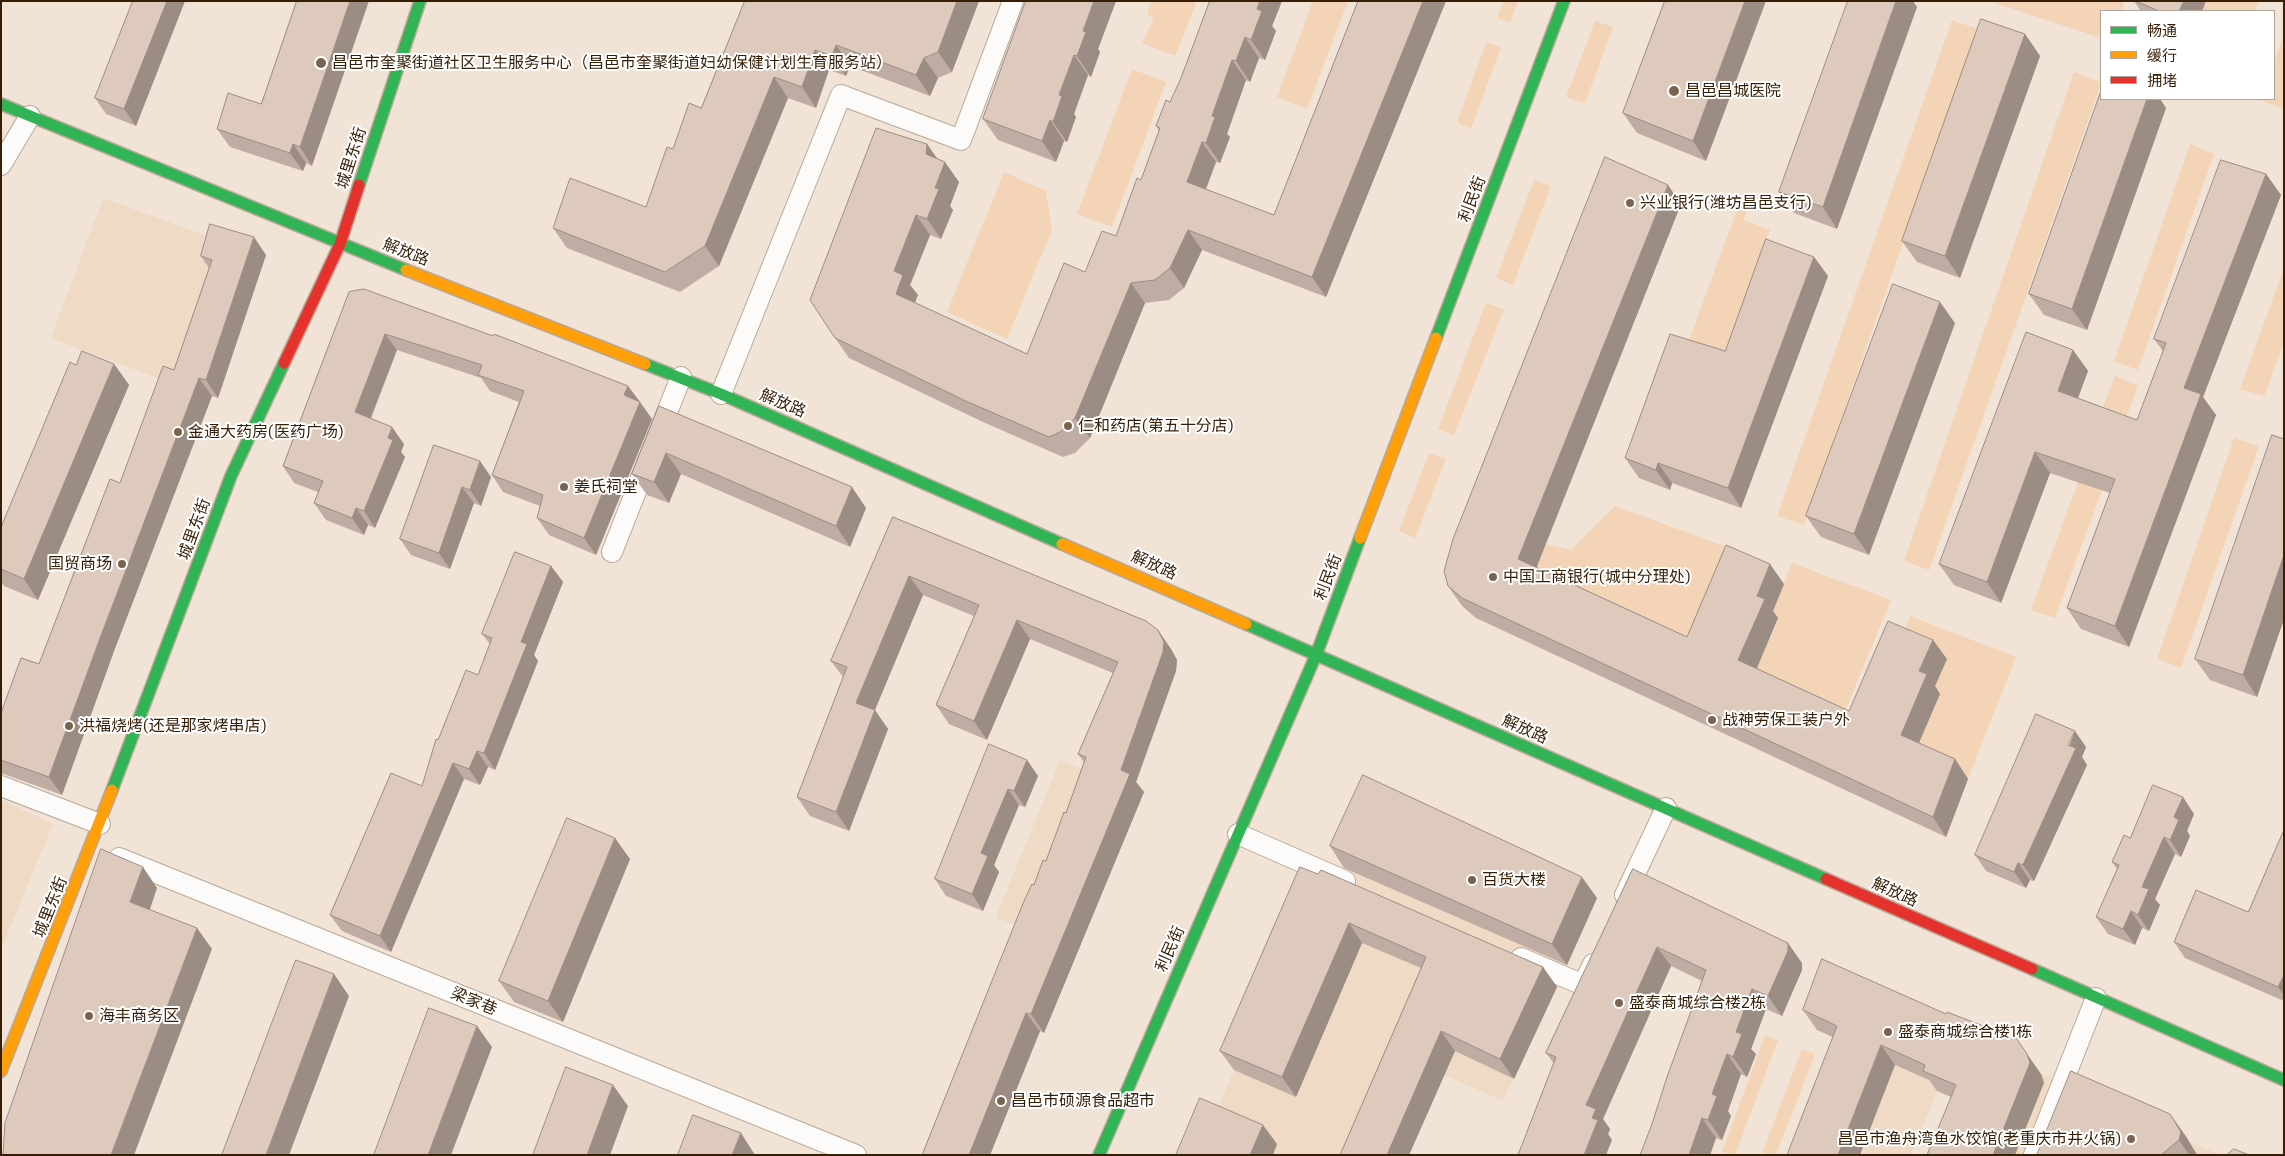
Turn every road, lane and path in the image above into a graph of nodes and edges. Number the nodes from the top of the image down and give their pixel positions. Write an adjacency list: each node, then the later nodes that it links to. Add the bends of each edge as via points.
1 (420, 1): 7 (street, 城里东街)
2 (1013, 1): 9 (street, via 961,140 841,95)
3 (1564, 1): 11 (street, 利民街)
4 (1, 104): 5 (street, 解放路)
5 (30, 116): 6 (street); 7 (street, 解放路)
6 (1, 165)
7 (340, 244): 8 (street, 解放路); 14 (street, 城里东街, via 231,476)
8 (681, 377): 9 (street, 解放路); 10 (street)
9 (721, 394): 11 (street, 解放路)
10 (612, 552)
11 (1316, 655): 13 (street, 解放路); 15 (street, 利民街)
12 (1, 786): 14 (street)
13 (1666, 808): 18 (street); 21 (street, 解放路)
14 (100, 824): 16 (street, 城里东街)
15 (1238, 834): 17 (street); 25 (street, 利民街)
16 (92, 847): 22 (street, 城里东街); 24 (street, 梁家巷)
17 (1359, 887)
18 (1616, 914)
19 (1502, 950): 20 (street, via 1583,985)
20 (1600, 950)
21 (2096, 998): 23 (street, 解放路); 26 (street)
22 (1, 1071)
23 (2284, 1080)
24 (856, 1155)
25 (1099, 1155)
26 (2034, 1155)

